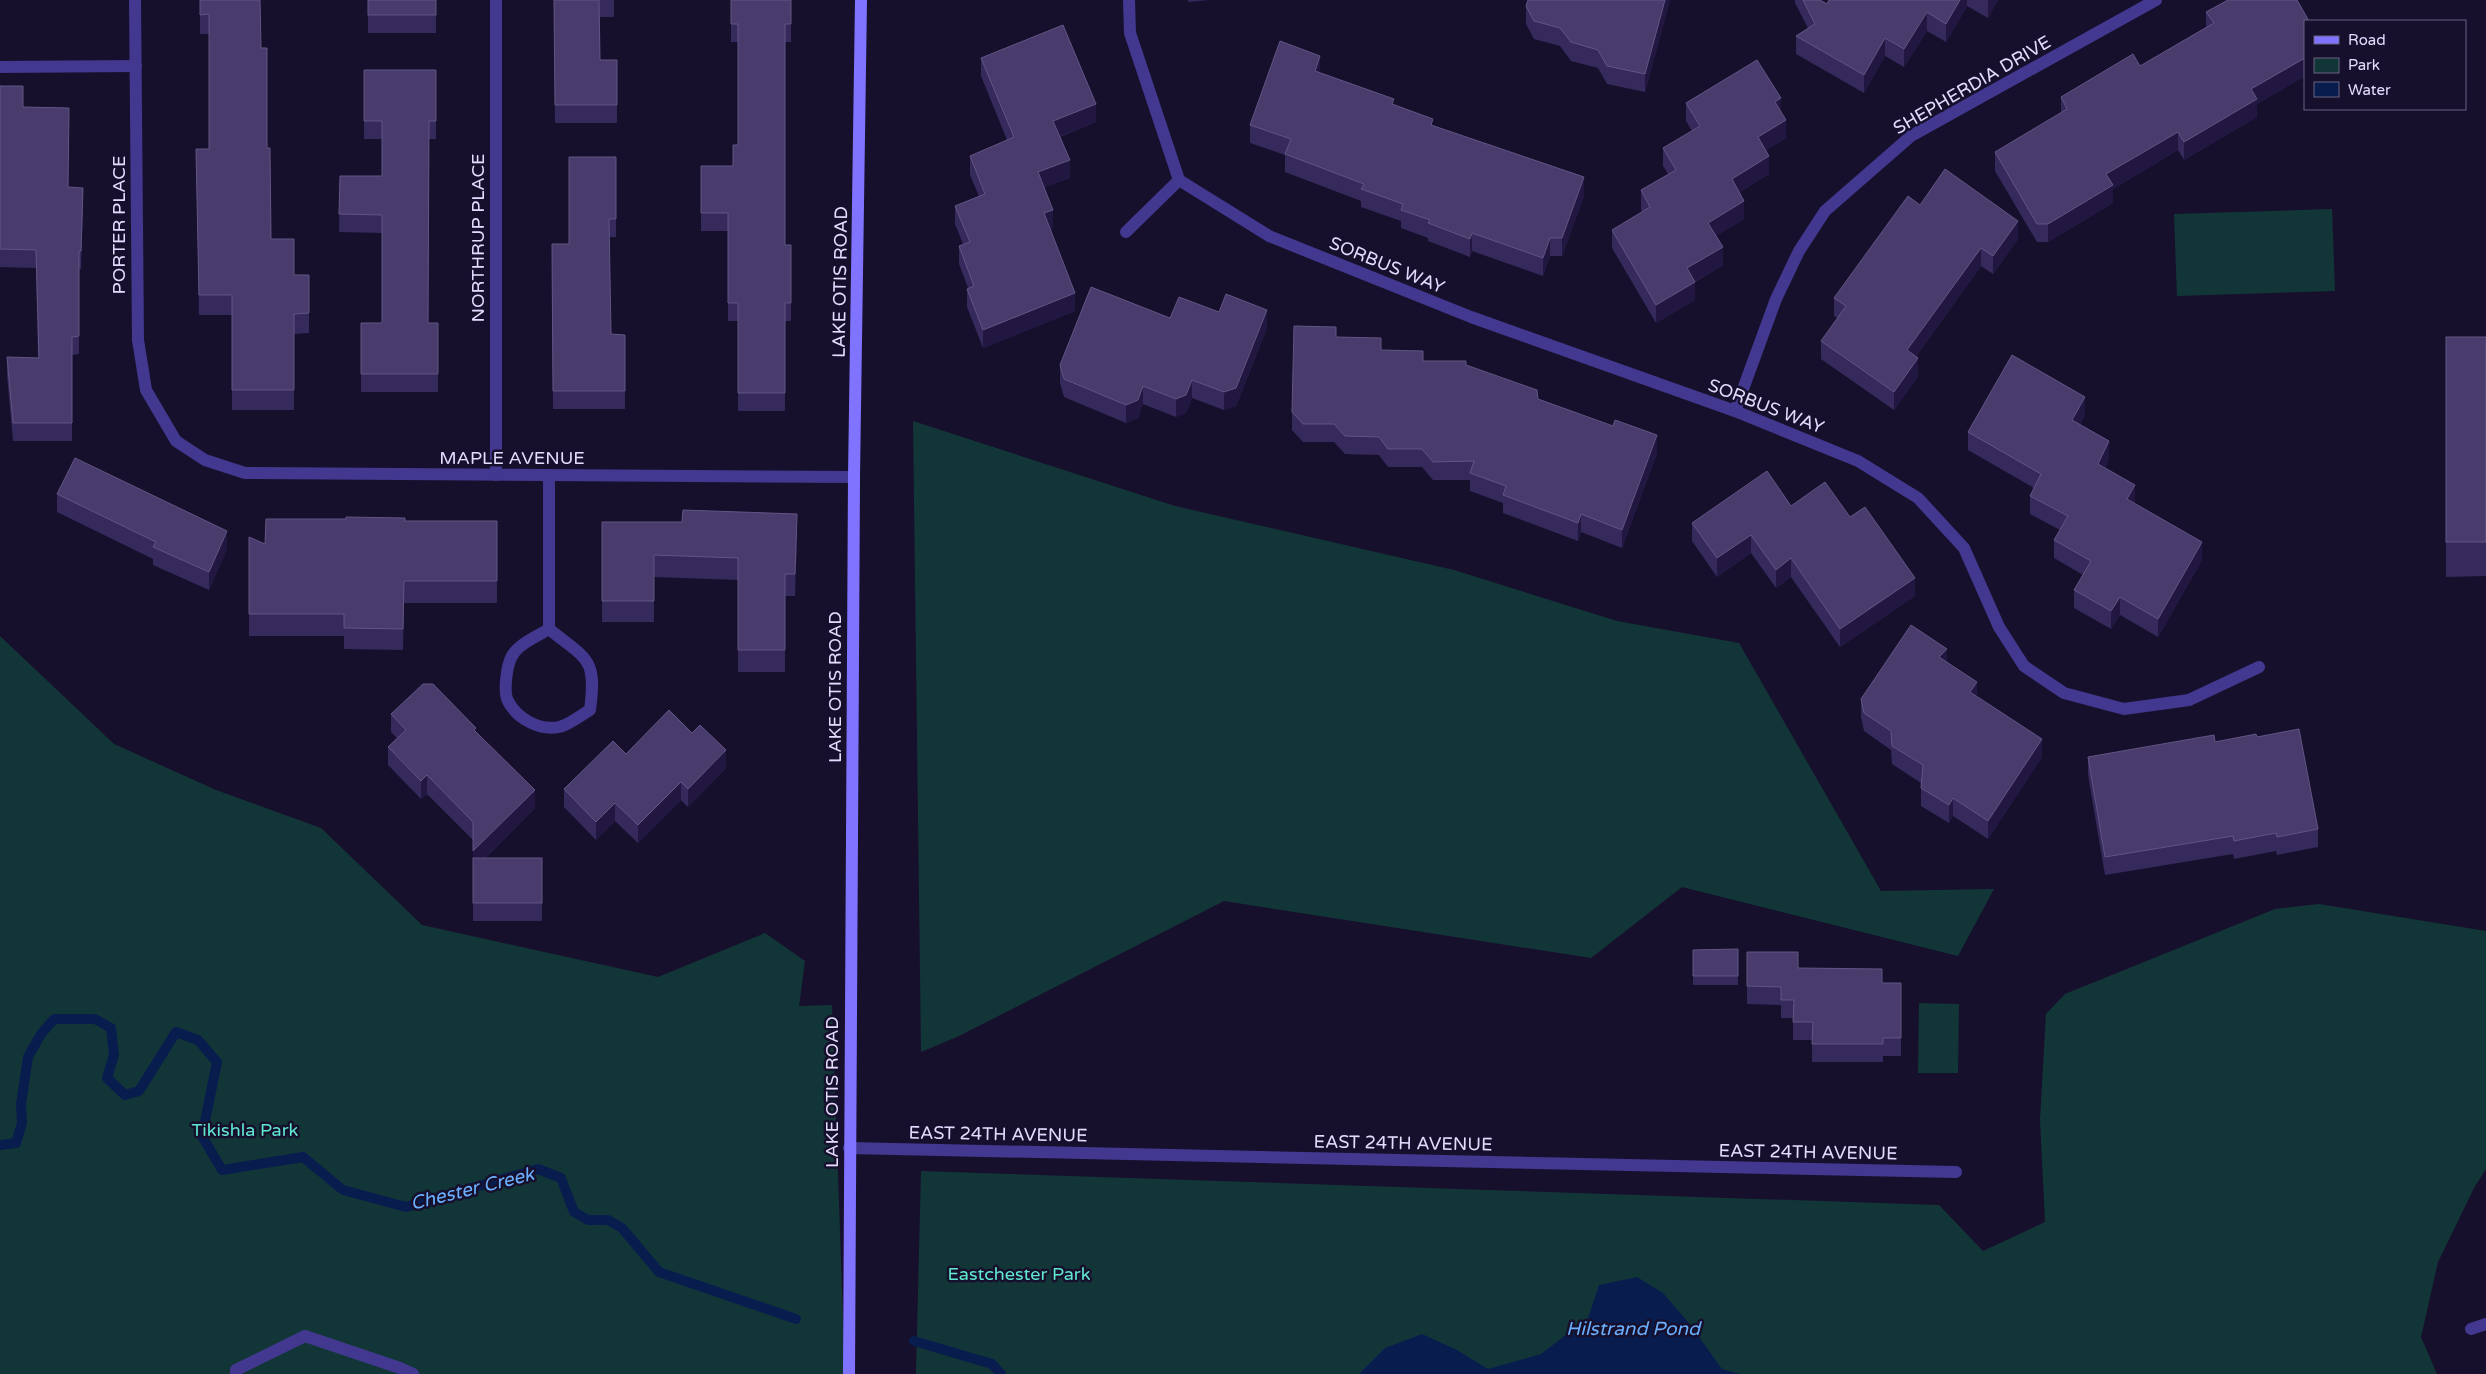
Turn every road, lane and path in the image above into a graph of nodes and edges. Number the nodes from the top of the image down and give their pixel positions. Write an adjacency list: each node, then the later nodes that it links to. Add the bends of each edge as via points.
1 (135, 0): 6 (street, PORTER PLACE)
2 (496, 0): 12 (street, NORTHRUP PLACE)
3 (861, 0): 14 (main road, LAKE OTIS ROAD)
4 (1129, 0): 8 (street, via 1130,33)
5 (2156, 0): 10 (street, SHEPHERDIA DRIVE, via 1911,136 1825,211 1799,251 1776,299)
6 (136, 66): 7 (street); 11 (street, PORTER PLACE, via 138,340 146,390)
7 (0, 67)
8 (1180, 180): 9 (street); 10 (street, SORBUS WAY, via 1269,236 1470,317)
9 (1126, 232)
10 (1735, 411): 16 (street, SORBUS WAY, via 1858,461 1918,498 1964,548 1999,627 2024,666 2064,693 2124,709 2189,700)
11 (176, 441): 12 (street, MAPLE AVENUE, via 205,460 245,473)
12 (496, 475): 13 (street, MAPLE AVENUE)
13 (549, 476): 14 (street, MAPLE AVENUE); 15 (street)
14 (854, 477): 17 (main road, LAKE OTIS ROAD)
15 (549, 629): 15 (street, via 579,652 591,667 590,710 560,727 541,727 522,717 507,700 506,677 512,655)
16 (2259, 667)
17 (849, 1148): 18 (street, EAST 24TH AVENUE); 23 (main road, LAKE OTIS ROAD)
18 (1956, 1172)
19 (2486, 1324): 20 (street)
20 (2471, 1329)
21 (236, 1374): 22 (street, via 236,1370 305,1336)
22 (414, 1374)
23 (849, 1374)

